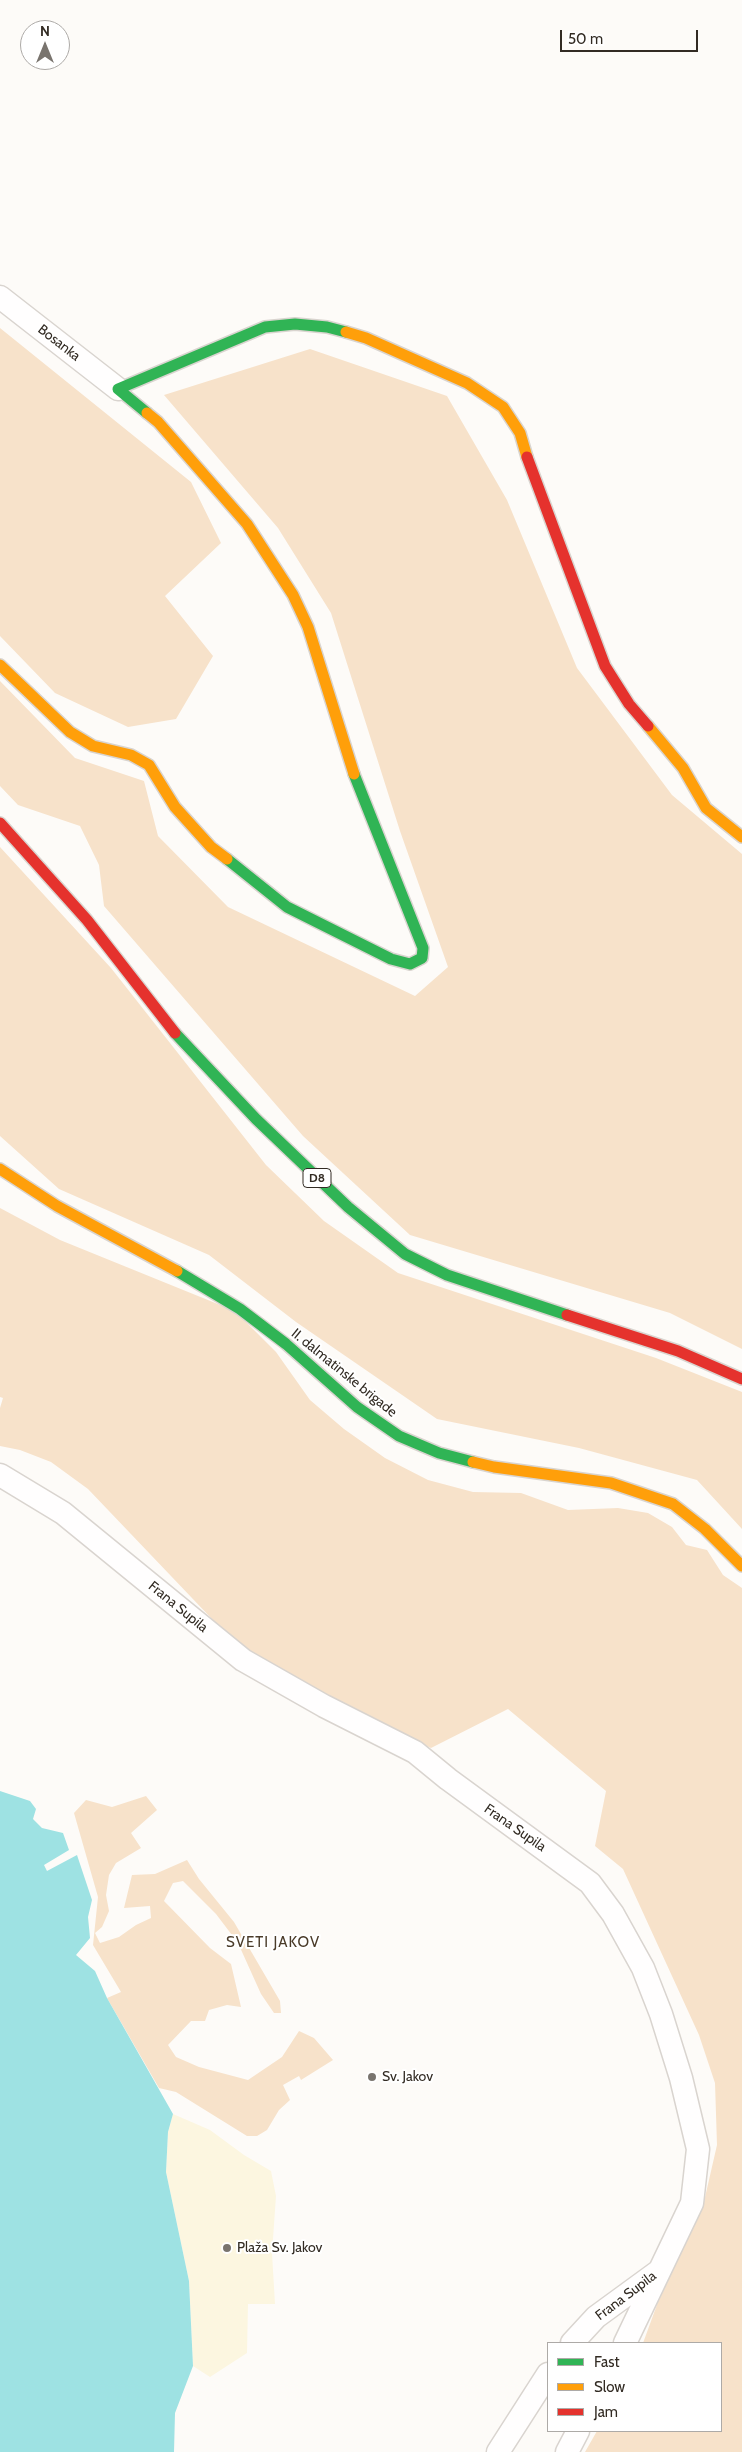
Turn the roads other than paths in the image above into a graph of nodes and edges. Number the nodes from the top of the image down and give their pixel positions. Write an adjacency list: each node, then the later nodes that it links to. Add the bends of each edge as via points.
1 (0, 298): 2 (street, Bosanka)
2 (118, 389): 3 (street, via 158,422 247,524 293,595 308,627 355,780 423,948 422,958 410,964 391,960 287,907 211,847 176,807 149,765 131,755 93,746 70,732); 5 (street, via 265,327 295,324 327,327 366,338 467,383 503,408 520,433 605,666 629,704 683,768 706,808)
3 (0, 665)
4 (0, 823): 7 (street, D8, via 87,920 174,1032 256,1119 348,1207 405,1254 447,1275 678,1351)
5 (742, 837)
6 (0, 1169): 9 (street, II. dalmatinske brigade, via 57,1206 162,1262 240,1309 286,1344 357,1407 399,1436 439,1453 494,1467 611,1482 674,1504)
7 (742, 1379)
8 (0, 1475): 10 (street, Frana Supila, via 63,1513 243,1660 324,1706 416,1752 590,1883 613,1914 643,1968 681,2078 698,2149 692,2203)
9 (742, 1566)
10 (660, 2271): 11 (street, Frana Supila, via 596,2317); 12 (street)
11 (573, 2342)
12 (625, 2342)
13 (547, 2376): 15 (street)
14 (577, 2432): 16 (street)
15 (498, 2452)
16 (567, 2452)

